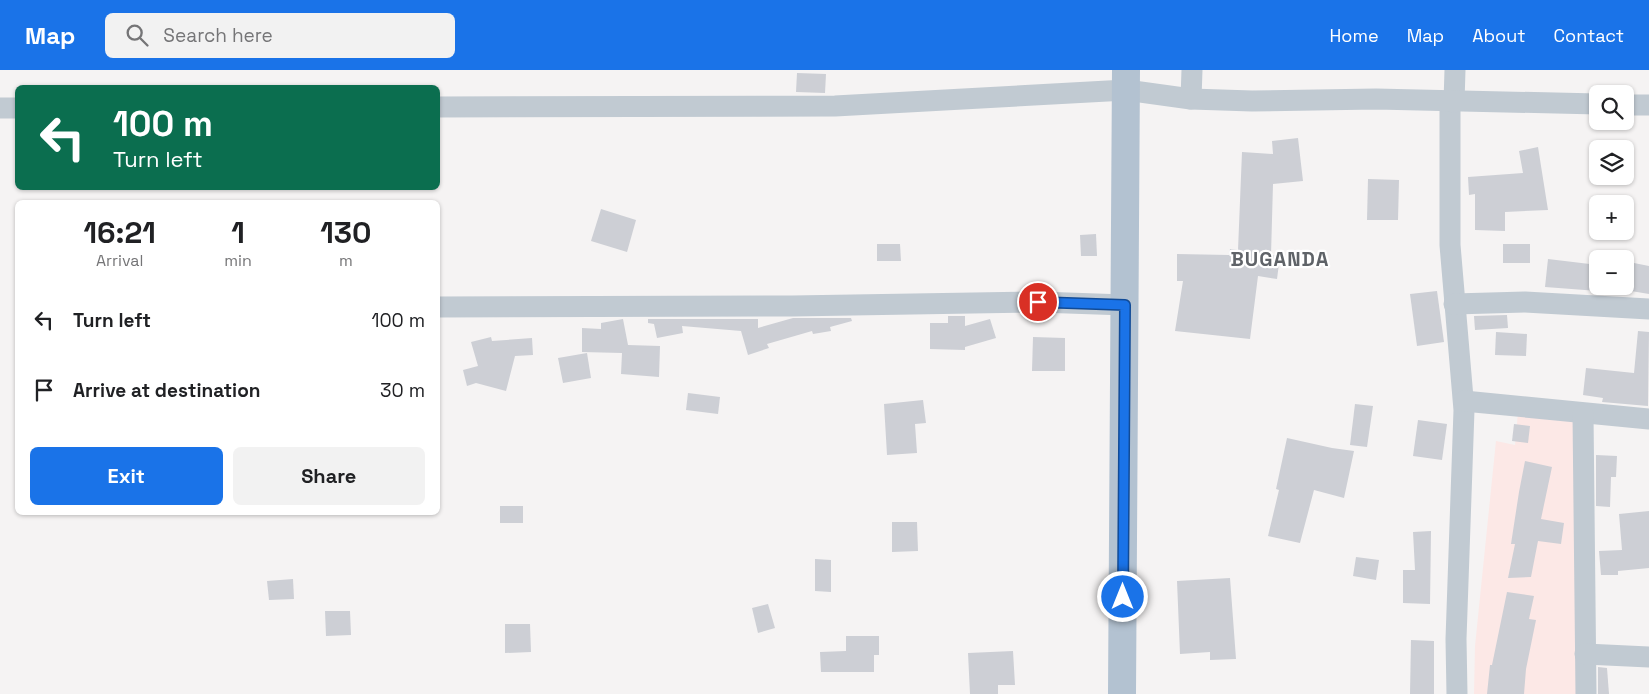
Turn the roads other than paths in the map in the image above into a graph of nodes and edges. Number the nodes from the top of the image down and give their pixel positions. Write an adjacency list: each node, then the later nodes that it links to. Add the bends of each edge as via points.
1 (1192, 70): 4 (street)
2 (1455, 70): 5 (street)
3 (1126, 80): 4 (street); 9 (street, via 835,106); 13 (main road)
4 (1191, 98): 5 (street)
5 (1452, 102): 6 (street); 12 (street, via 1450,245)
6 (1589, 104)
7 (1634, 105): 8 (street)
8 (1649, 105)
9 (440, 107)
10 (0, 108): 11 (street)
11 (15, 108)
12 (1454, 304): 15 (street, via 1525,302); 16 (street)
13 (1125, 305): 14 (street, via 1038,302); 21 (main road)
14 (440, 307)
15 (1649, 309)
16 (1464, 401): 17 (street); 22 (street)
17 (1583, 414): 18 (street); 19 (street)
18 (1649, 418)
19 (1585, 654): 20 (street); 23 (street)
20 (1649, 657)
21 (1122, 694)
22 (1457, 694)
23 (1586, 694)

